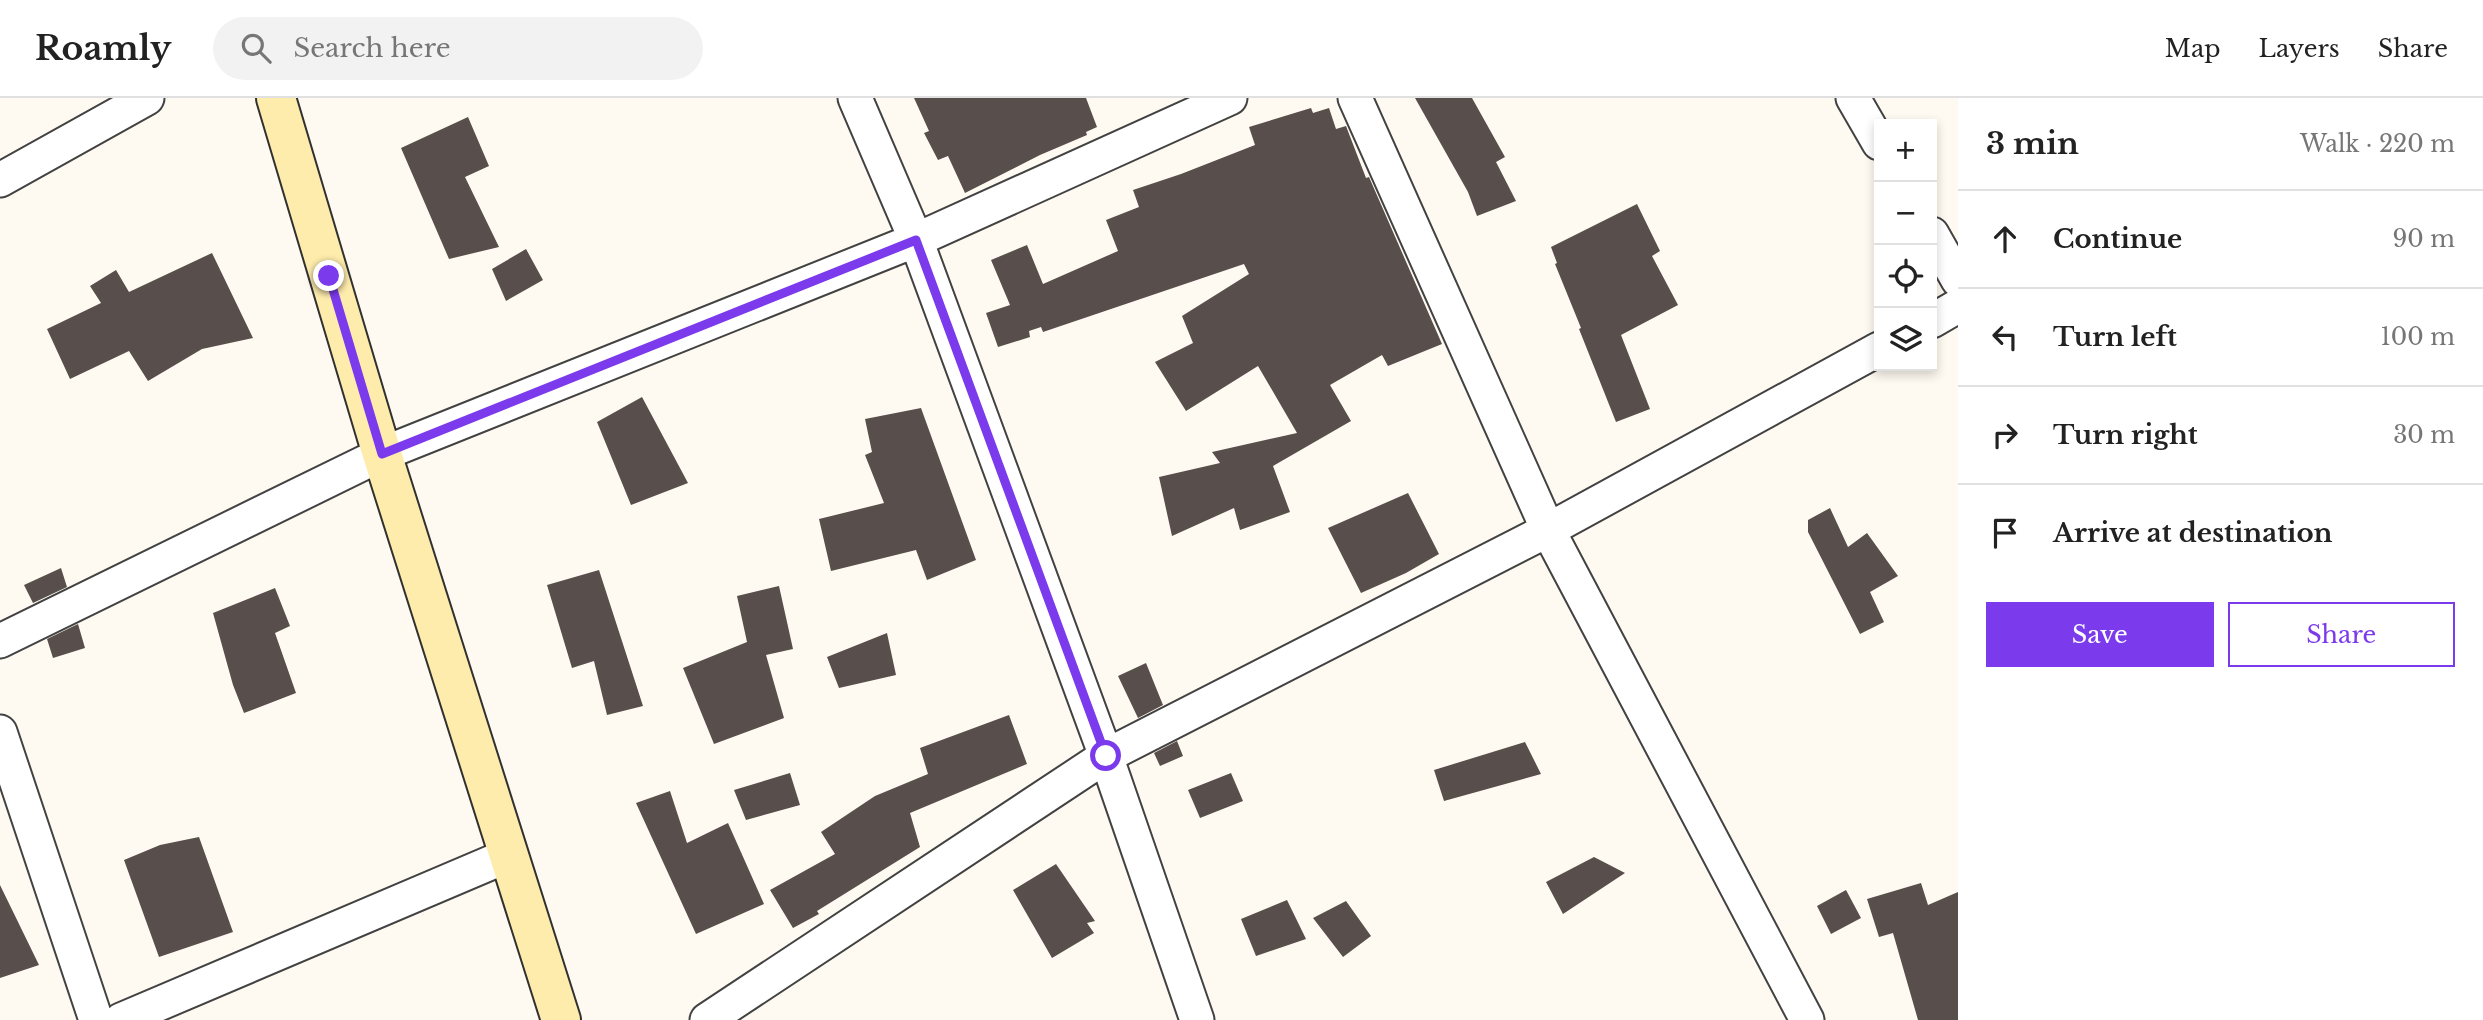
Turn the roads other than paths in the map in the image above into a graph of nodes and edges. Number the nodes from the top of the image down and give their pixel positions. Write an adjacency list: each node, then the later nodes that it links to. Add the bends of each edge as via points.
1 (147, 98): 8 (street)
2 (276, 98): 15 (main road)
3 (855, 98): 9 (street)
4 (1230, 98): 9 (street)
5 (1355, 98): 16 (street)
6 (1853, 98): 7 (street)
7 (1874, 134)
8 (0, 180)
9 (916, 240): 15 (street); 19 (street)
10 (1937, 243): 11 (street)
11 (1958, 280)
12 (1958, 306): 13 (street)
13 (1937, 318)
14 (1874, 352): 16 (street)
15 (382, 454): 17 (street); 20 (main road)
16 (1548, 530): 19 (street); 26 (street)
17 (0, 641)
18 (0, 732): 21 (street)
19 (1106, 756): 24 (street); 25 (street)
20 (509, 855): 22 (street); 23 (main road)
21 (96, 1020)
22 (121, 1020)
23 (561, 1020)
24 (706, 1020)
25 (1197, 1020)
26 (1807, 1020)

